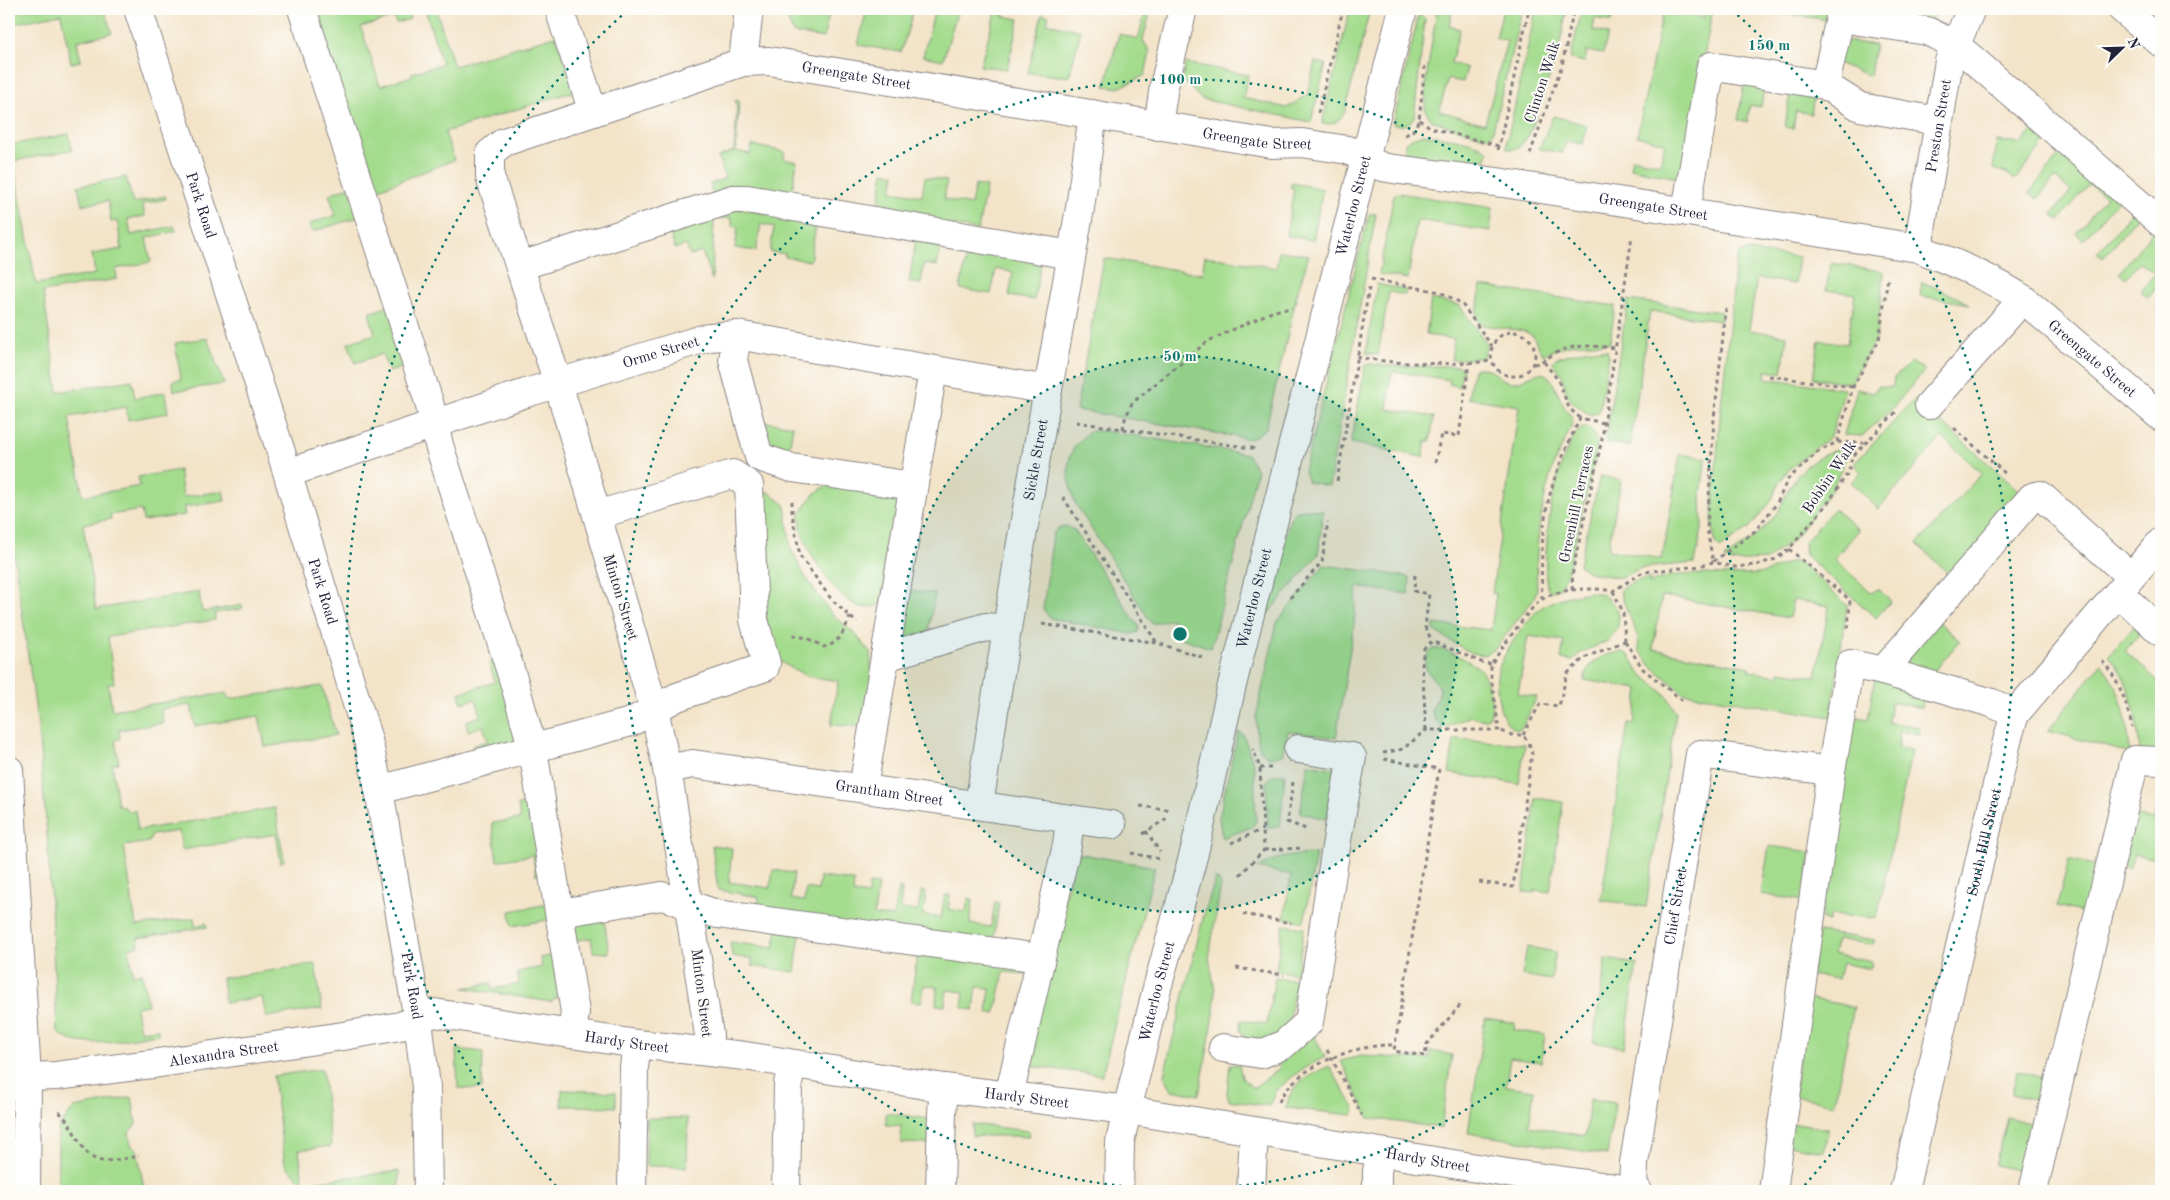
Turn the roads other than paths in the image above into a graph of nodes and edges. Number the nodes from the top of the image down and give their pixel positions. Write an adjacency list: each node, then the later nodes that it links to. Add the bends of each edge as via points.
1 (138, 9): 32 (street, Park Road)
2 (302, 9): 31 (street)
3 (559, 9): 13 (street)
4 (749, 9): 11 (street)
5 (1183, 9): 16 (street)
6 (1403, 9): 18 (street, Waterloo Street)
7 (1971, 9): 10 (street, Preston Street)
8 (2122, 9): 9 (street)
9 (2161, 43)
10 (1955, 46): 12 (street, via 1927,31 1840,18); 15 (street, Preston Street, via 1948,61); 20 (street)
11 (743, 62): 13 (street, Greengate Street); 14 (street, Greengate Street, via 769,61)
12 (1825, 85): 15 (street, via 1860,107); 19 (street, via 1711,66)
13 (592, 112): 17 (street, Greengate Street, via 504,142)
14 (1093, 114): 16 (street, Greengate Street); 22 (street, Sickle Street)
15 (1937, 121): 21 (street, Preston Street)
16 (1158, 126): 18 (street, Greengate Street, via 1272,144 1302,143 1348,150)
17 (490, 153): 23 (street, Minton Street, via 490,177)
18 (1365, 160): 19 (street, Greengate Street, via 1394,169); 66 (street, Waterloo Street, via 1232,685 1194,853)
19 (1686, 211): 21 (street, Greengate Street)
20 (2161, 223)
21 (1918, 248): 24 (street, Greengate Street, via 1968,269)
22 (1071, 256): 23 (street, via 733,199); 28 (street, Sickle Street)
23 (520, 266): 27 (street, Minton Street)
24 (2023, 299): 29 (street); 30 (street, Greengate Street)
25 (737, 335): 26 (street, Orme Street); 27 (street, Orme Street, via 709,337); 33 (street, via 733,360 758,457 792,468)
26 (933, 370): 28 (street, Orme Street); 33 (street)
27 (558, 383): 31 (street, Orme Street); 34 (street, Minton Street)
28 (1048, 390): 37 (street, Sickle Street)
29 (1929, 405)
30 (2161, 417)
31 (435, 424): 32 (street, Orme Street); 44 (street)
32 (288, 473): 50 (street, Park Road, via 362,716)
33 (913, 486): 39 (street)
34 (597, 515): 41 (street, Minton Street); 41 (street, via 733,474 749,485 754,620 765,667 677,697)
35 (2161, 542): 36 (street, South Hill Street)
36 (2125, 585): 38 (street); 40 (street, via 2040,496 2032,497); 42 (street, South Hill Street)
37 (1006, 629): 39 (street, via 986,627); 51 (street, Sickle Street)
38 (2161, 632)
39 (887, 645): 49 (street)
40 (1883, 671): 42 (street, via 1992,702); 48 (street, via 1850,664)
41 (654, 709): 44 (street, via 631,722); 46 (street, Minton Street)
42 (2015, 714): 80 (street, South Hill Street)
43 (1298, 748): 60 (street, via 1352,757 1325,832 1309,1022 1283,1045 1261,1054)
44 (533, 750): 50 (street); 55 (street)
45 (2148, 760): 81 (street)
46 (667, 768): 49 (street, Grantham Street, via 693,764); 54 (street, Minton Street)
47 (9, 770): 63 (street)
48 (1831, 771): 78 (street, Chief Street, via 1700,754 1634,1164); 79 (street)
49 (863, 788): 51 (street, Grantham Street)
50 (379, 790): 57 (street, Park Road)
51 (979, 805): 52 (street, Grantham Street)
52 (1070, 819): 53 (street, Grantham Street); 56 (street, via 1067,845)
53 (1112, 826)
54 (690, 905): 55 (street, via 662,896); 56 (street, via 717,914); 61 (street, Minton Street, via 709,1034)
55 (560, 913): 58 (street, via 575,1012)
56 (1040, 958): 65 (street)
57 (418, 1020): 58 (street, Hardy Street, via 434,1013); 63 (street, Alexandra Street, via 400,1026 152,1064); 71 (street, Park Road, via 426,1087)
58 (572, 1034): 59 (street, Hardy Street)
59 (637, 1044): 61 (street, Hardy Street); 72 (street)
60 (1223, 1048)
61 (708, 1051): 62 (street, Hardy Street)
62 (792, 1064): 64 (street, Hardy Street); 73 (street, via 788,1084)
63 (27, 1077): 70 (street)
64 (944, 1088): 65 (street, Hardy Street); 74 (street)
65 (1009, 1096): 66 (street, Hardy Street)
66 (1127, 1110): 67 (street, Hardy Street); 75 (street, Waterloo Street, via 1120,1142)
67 (1254, 1132): 68 (street, Hardy Street); 76 (street)
68 (1381, 1153): 69 (street, Hardy Street); 77 (street)
69 (1512, 1183): 78 (street, Hardy Street)
70 (26, 1191)
71 (428, 1191)
72 (632, 1191)
73 (786, 1191)
74 (940, 1191)
75 (1119, 1191)
76 (1251, 1191)
77 (1377, 1191)
78 (1635, 1191)
79 (1772, 1191)
80 (1904, 1191)
81 (2033, 1191)

